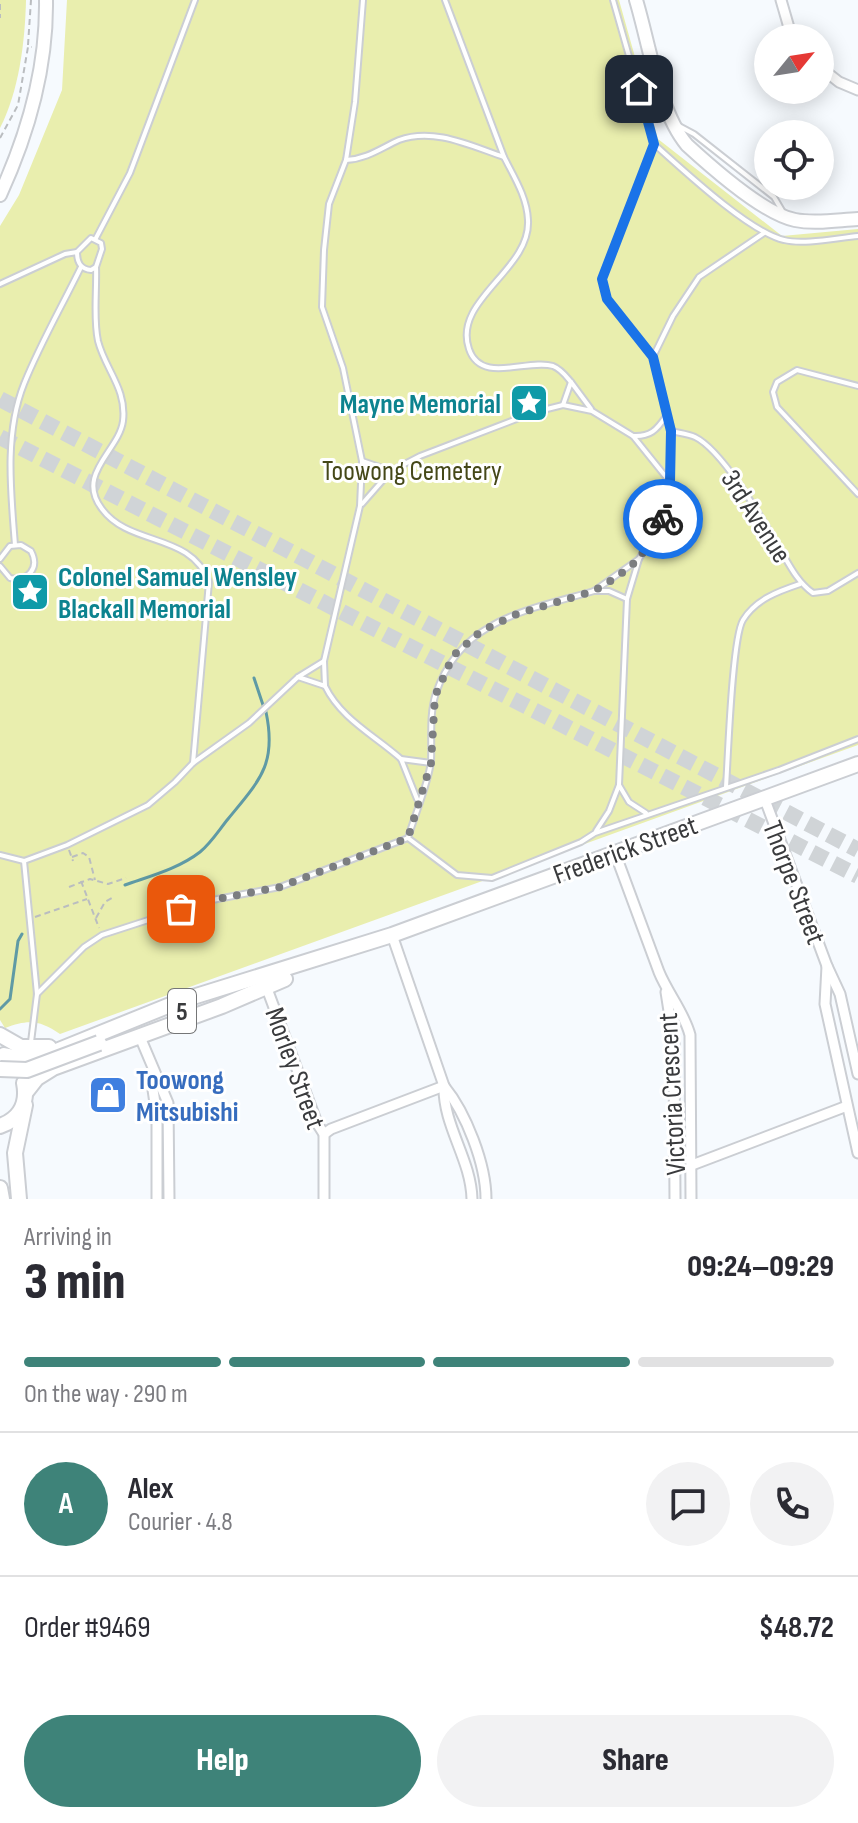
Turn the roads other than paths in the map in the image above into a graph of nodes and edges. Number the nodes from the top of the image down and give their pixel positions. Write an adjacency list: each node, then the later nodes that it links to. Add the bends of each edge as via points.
1 (46, 0): 14 (main road, via 40,74)
2 (195, 0): 18 (lane, via 130,173)
3 (363, 0): 13 (lane)
4 (445, 0): 12 (lane)
5 (613, 0): 11 (lane)
6 (636, 0): 15 (main road, via 673,124 697,153 786,217)
7 (781, 0): 8 (street)
8 (788, 24)
9 (834, 77): 10 (street)
10 (858, 90)
11 (654, 144): 16 (lane); 23 (lane, via 602,279 607,299)
12 (504, 157): 13 (lane, via 442,136 402,139 362,159); 24 (lane, via 525,200 529,223 521,251 480,299 467,326 469,348 486,366 547,365)
13 (346, 160): 31 (lane, via 329,204 322,307 343,368)
14 (0, 195)
15 (858, 219)
16 (764, 233): 17 (lane, via 786,241); 23 (lane, via 699,277)
17 (858, 236)
18 (96, 238): 19 (lane, via 86,240); 21 (lane, via 102,249)
19 (77, 252): 20 (lane); 22 (lane)
20 (81, 267): 21 (lane); 36 (lane, via 23,386 13,427)
21 (96, 267): 49 (lane, via 97,336 123,394 123,424 95,472 93,489 115,524 188,552 205,569 209,582)
22 (0, 284)
23 (653, 357): 28 (lane)
24 (571, 382): 26 (lane); 27 (lane)
25 (858, 386): 34 (lane, via 797,370 777,382 773,392 788,421)
26 (563, 405): 27 (lane); 32 (lane)
27 (592, 411): 30 (lane)
28 (666, 416): 29 (lane); 30 (lane, via 652,433)
29 (671, 431): 33 (lane); 41 (lane, 3rd Avenue, via 695,437 729,470)
30 (633, 436): 33 (lane)
31 (362, 461): 32 (lane); 35 (lane)
32 (391, 471): 35 (lane)
33 (670, 482): 38 (lane, via 663,520)
34 (858, 494)
35 (360, 506): 44 (lane)
36 (15, 545): 37 (lane); 39 (lane, via 27,547 34,557 31,574 15,580)
37 (0, 559)
38 (639, 559): 42 (lane); 43 (lane)
39 (0, 566)
40 (858, 573): 41 (lane, via 820,594)
41 (800, 584): 53 (lane, 3rd Avenue, via 757,603 741,622)
42 (594, 591): 43 (lane); 50 (lane, via 517,614 481,631 453,656 435,696)
43 (627, 599): 52 (lane)
44 (324, 661): 45 (lane); 46 (lane)
45 (298, 677): 46 (lane); 49 (lane, via 249,723)
46 (325, 686): 48 (lane, via 351,720)
47 (858, 739): 53 (lane)
48 (401, 759): 50 (lane); 55 (lane)
49 (193, 763): 61 (lane, via 148,805)
50 (431, 763): 55 (lane)
51 (858, 764): 54 (main road, Frederick Street / 5)
52 (619, 785): 56 (lane, via 629,802); 57 (lane)
53 (726, 787): 56 (lane)
54 (764, 797): 59 (main road, Frederick Street / 5); 63 (street, Thorpe Street)
55 (418, 801): 58 (lane)
56 (647, 814): 57 (lane)
57 (595, 833): 58 (lane, via 492,878 457,875)
58 (408, 838): 66 (lane, via 280,887 207,901 102,935)
59 (615, 853): 62 (main road, Frederick Street / 5); 65 (street, Victoria Crescent)
60 (0, 855): 61 (lane)
61 (24, 861): 66 (lane)
62 (392, 935): 64 (main road, Frederick Street / 5); 69 (main road, Frederick Street / 5, via 180,1001); 74 (street)
63 (827, 966): 73 (street, Thorpe Street, via 841,1000); 76 (street, Thorpe Street, via 824,998)
64 (266, 986): 68 (main road, Frederick Street); 71 (main road, 5, bridge, via 243,989 27,1070); 78 (street, Morley Street)
65 (665, 989): 80 (street, Victoria Crescent, via 682,1013 691,1040); 89 (street, Victoria Crescent, via 674,1043)
66 (37, 994): 70 (lane)
67 (0, 1035): 70 (main road)
68 (140, 1037): 72 (street); 75 (main road, Frederick Street, via 48,1070)
69 (80, 1040): 70 (main road, 5); 71 (main road, Frederick Street, via 38,1058)
70 (29, 1048)
71 (1, 1059): 75 (main road, via 18,1069)
72 (150, 1064): 84 (street, via 157,1120); 85 (street, via 169,1106)
73 (858, 1074)
74 (444, 1086): 78 (street); 87 (street, via 444,1105 470,1178); 88 (street, via 457,1102 481,1165)
75 (25, 1096): 77 (main road, Frederick Street, via 18,1115); 83 (main road, via 15,1144)
76 (847, 1106): 79 (street, Thorpe Street); 80 (street)
77 (0, 1126)
78 (324, 1134): 86 (street, Morley Street)
79 (858, 1153)
80 (692, 1165): 90 (street, Victoria Crescent)
81 (0, 1188): 82 (main road)
82 (2, 1199)
83 (19, 1199)
84 (157, 1199)
85 (169, 1199)
86 (324, 1199)
87 (472, 1199)
88 (486, 1199)
89 (675, 1199)
90 (691, 1199)

